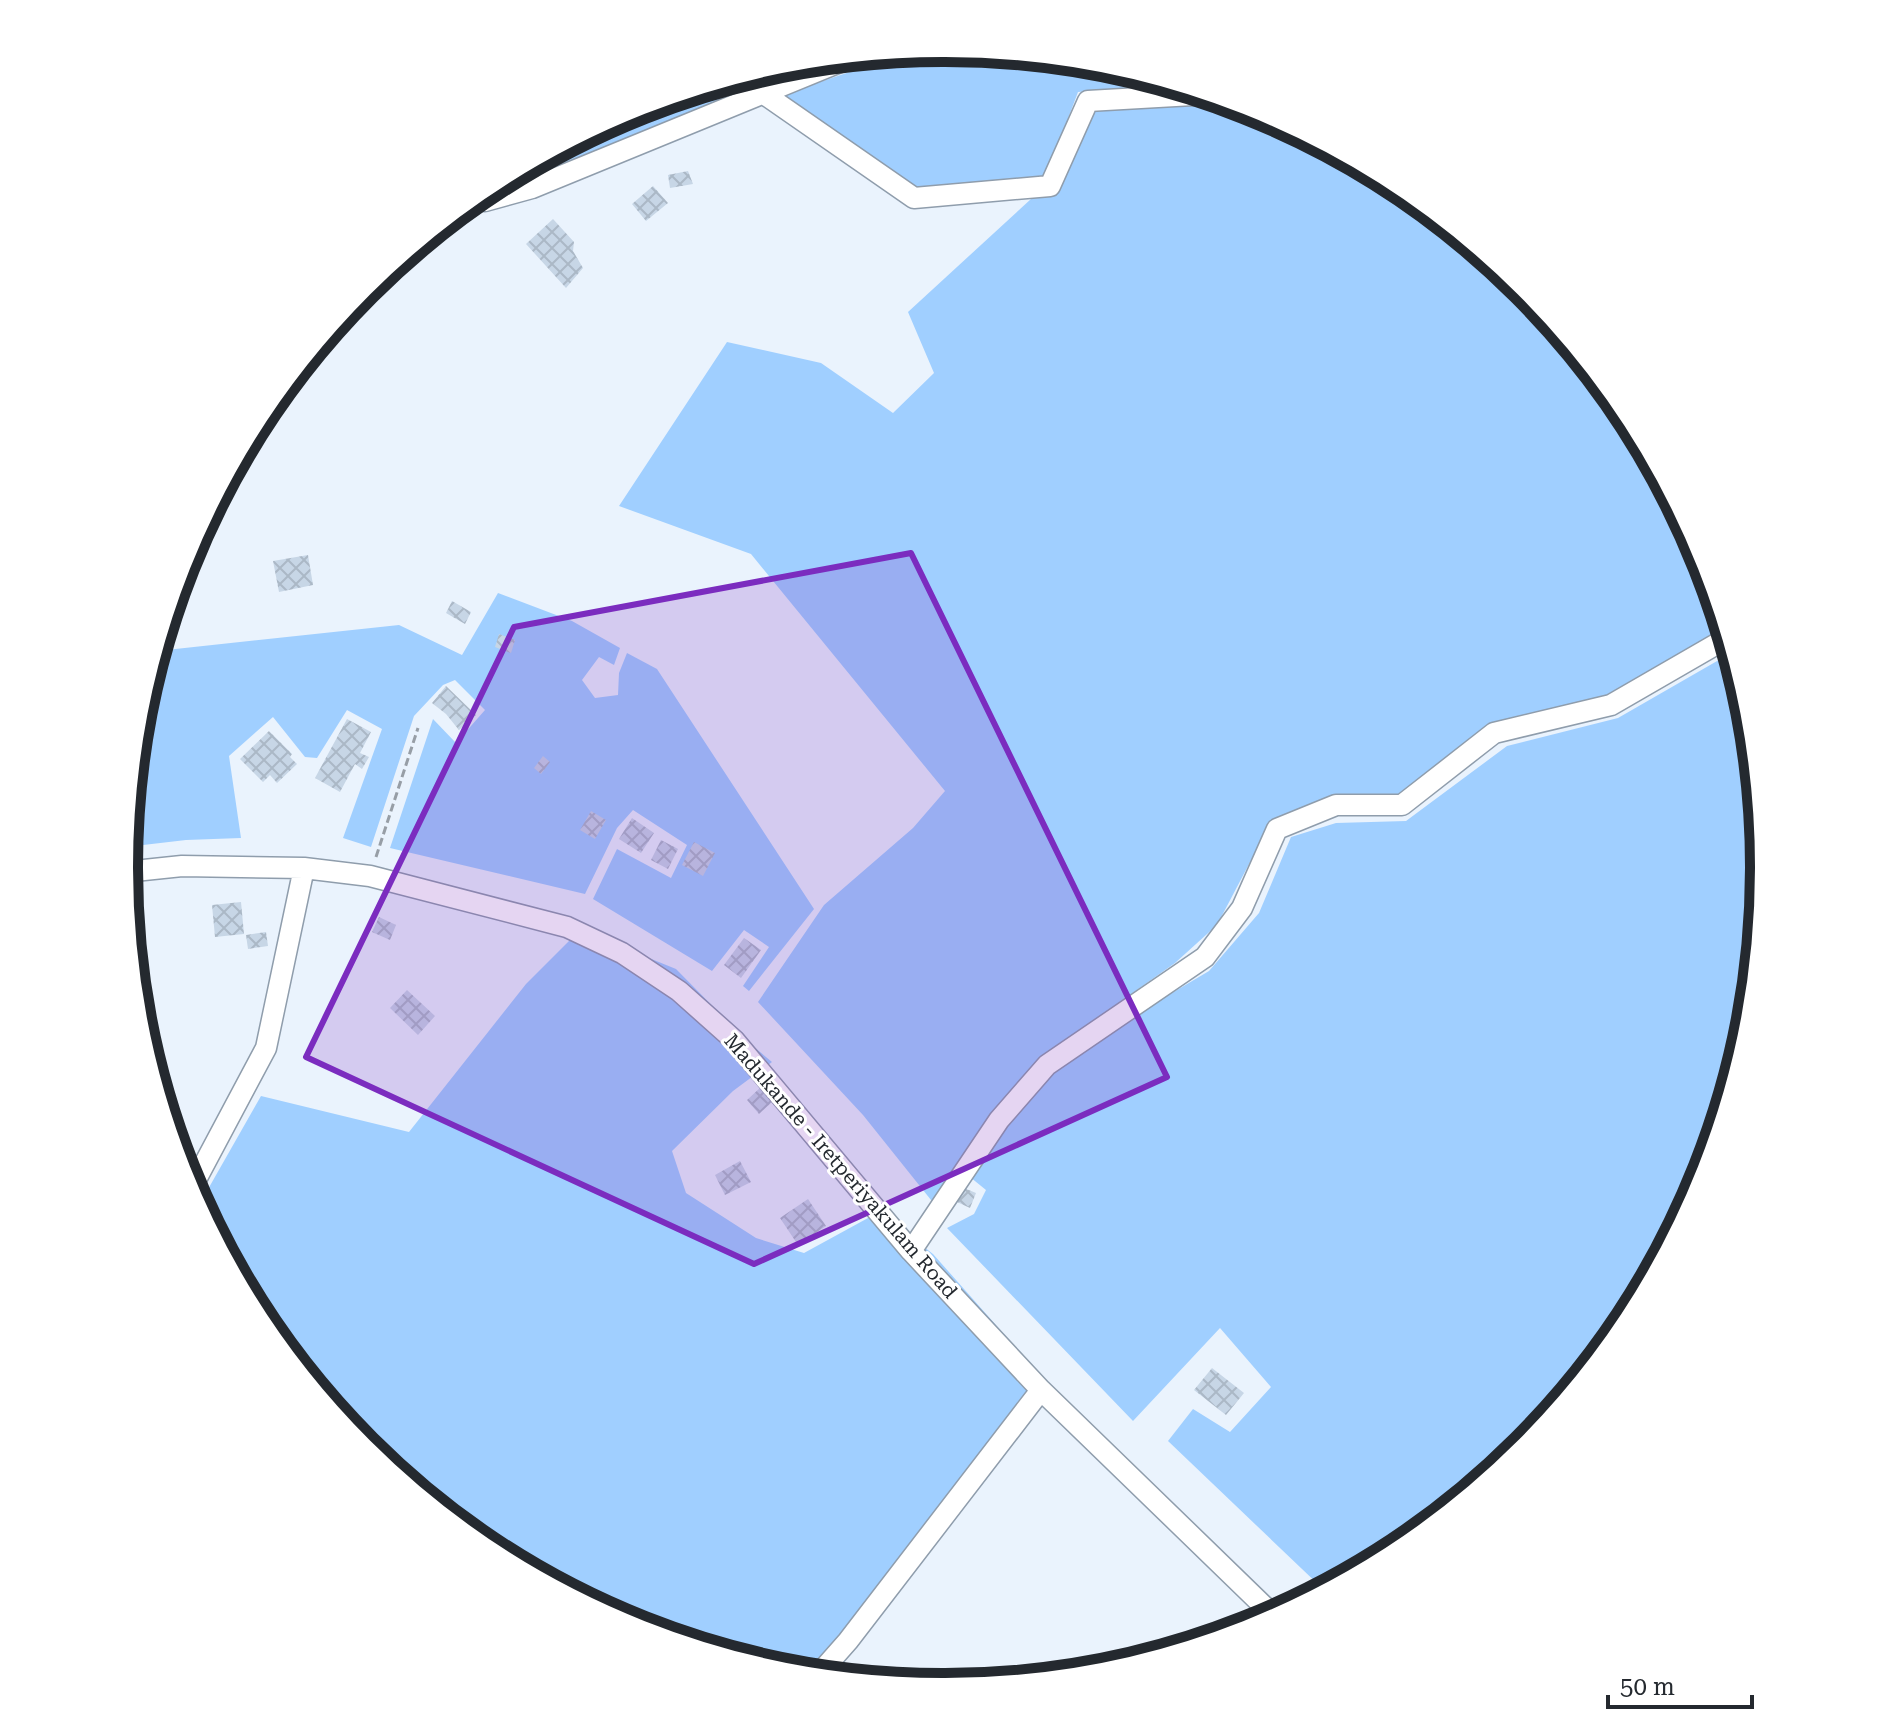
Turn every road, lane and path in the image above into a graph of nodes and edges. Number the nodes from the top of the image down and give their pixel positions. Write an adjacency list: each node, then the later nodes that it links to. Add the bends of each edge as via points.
1 (814, 73): 2 (street)
2 (764, 94): 3 (street, via 914,198 1050,186 1088,101); 4 (street)
3 (1174, 96)
4 (496, 198)
5 (1717, 644): 11 (street, via 1611,705 1494,733 1402,805 1336,805 1277,829 1242,908 1205,957 1047,1065 999,1120)
6 (418, 728): 9 (path)
7 (304, 868): 8 (street, Madukande - Iretperiyakulam Road); 9 (street, Madukande - Iretperiyakulam Road); 10 (street, via 266,1048)
8 (138, 871)
9 (370, 876): 11 (street, Madukande - Iretperiyakulam Road, via 567,927 622,953 679,991 734,1040)
10 (199, 1174)
11 (911, 1251): 12 (street, Madukande - Iretperiyakulam Road)
12 (1041, 1390): 13 (street, Madukande - Iretperiyakulam Road); 14 (street)
13 (1264, 1606)
14 (828, 1664)

